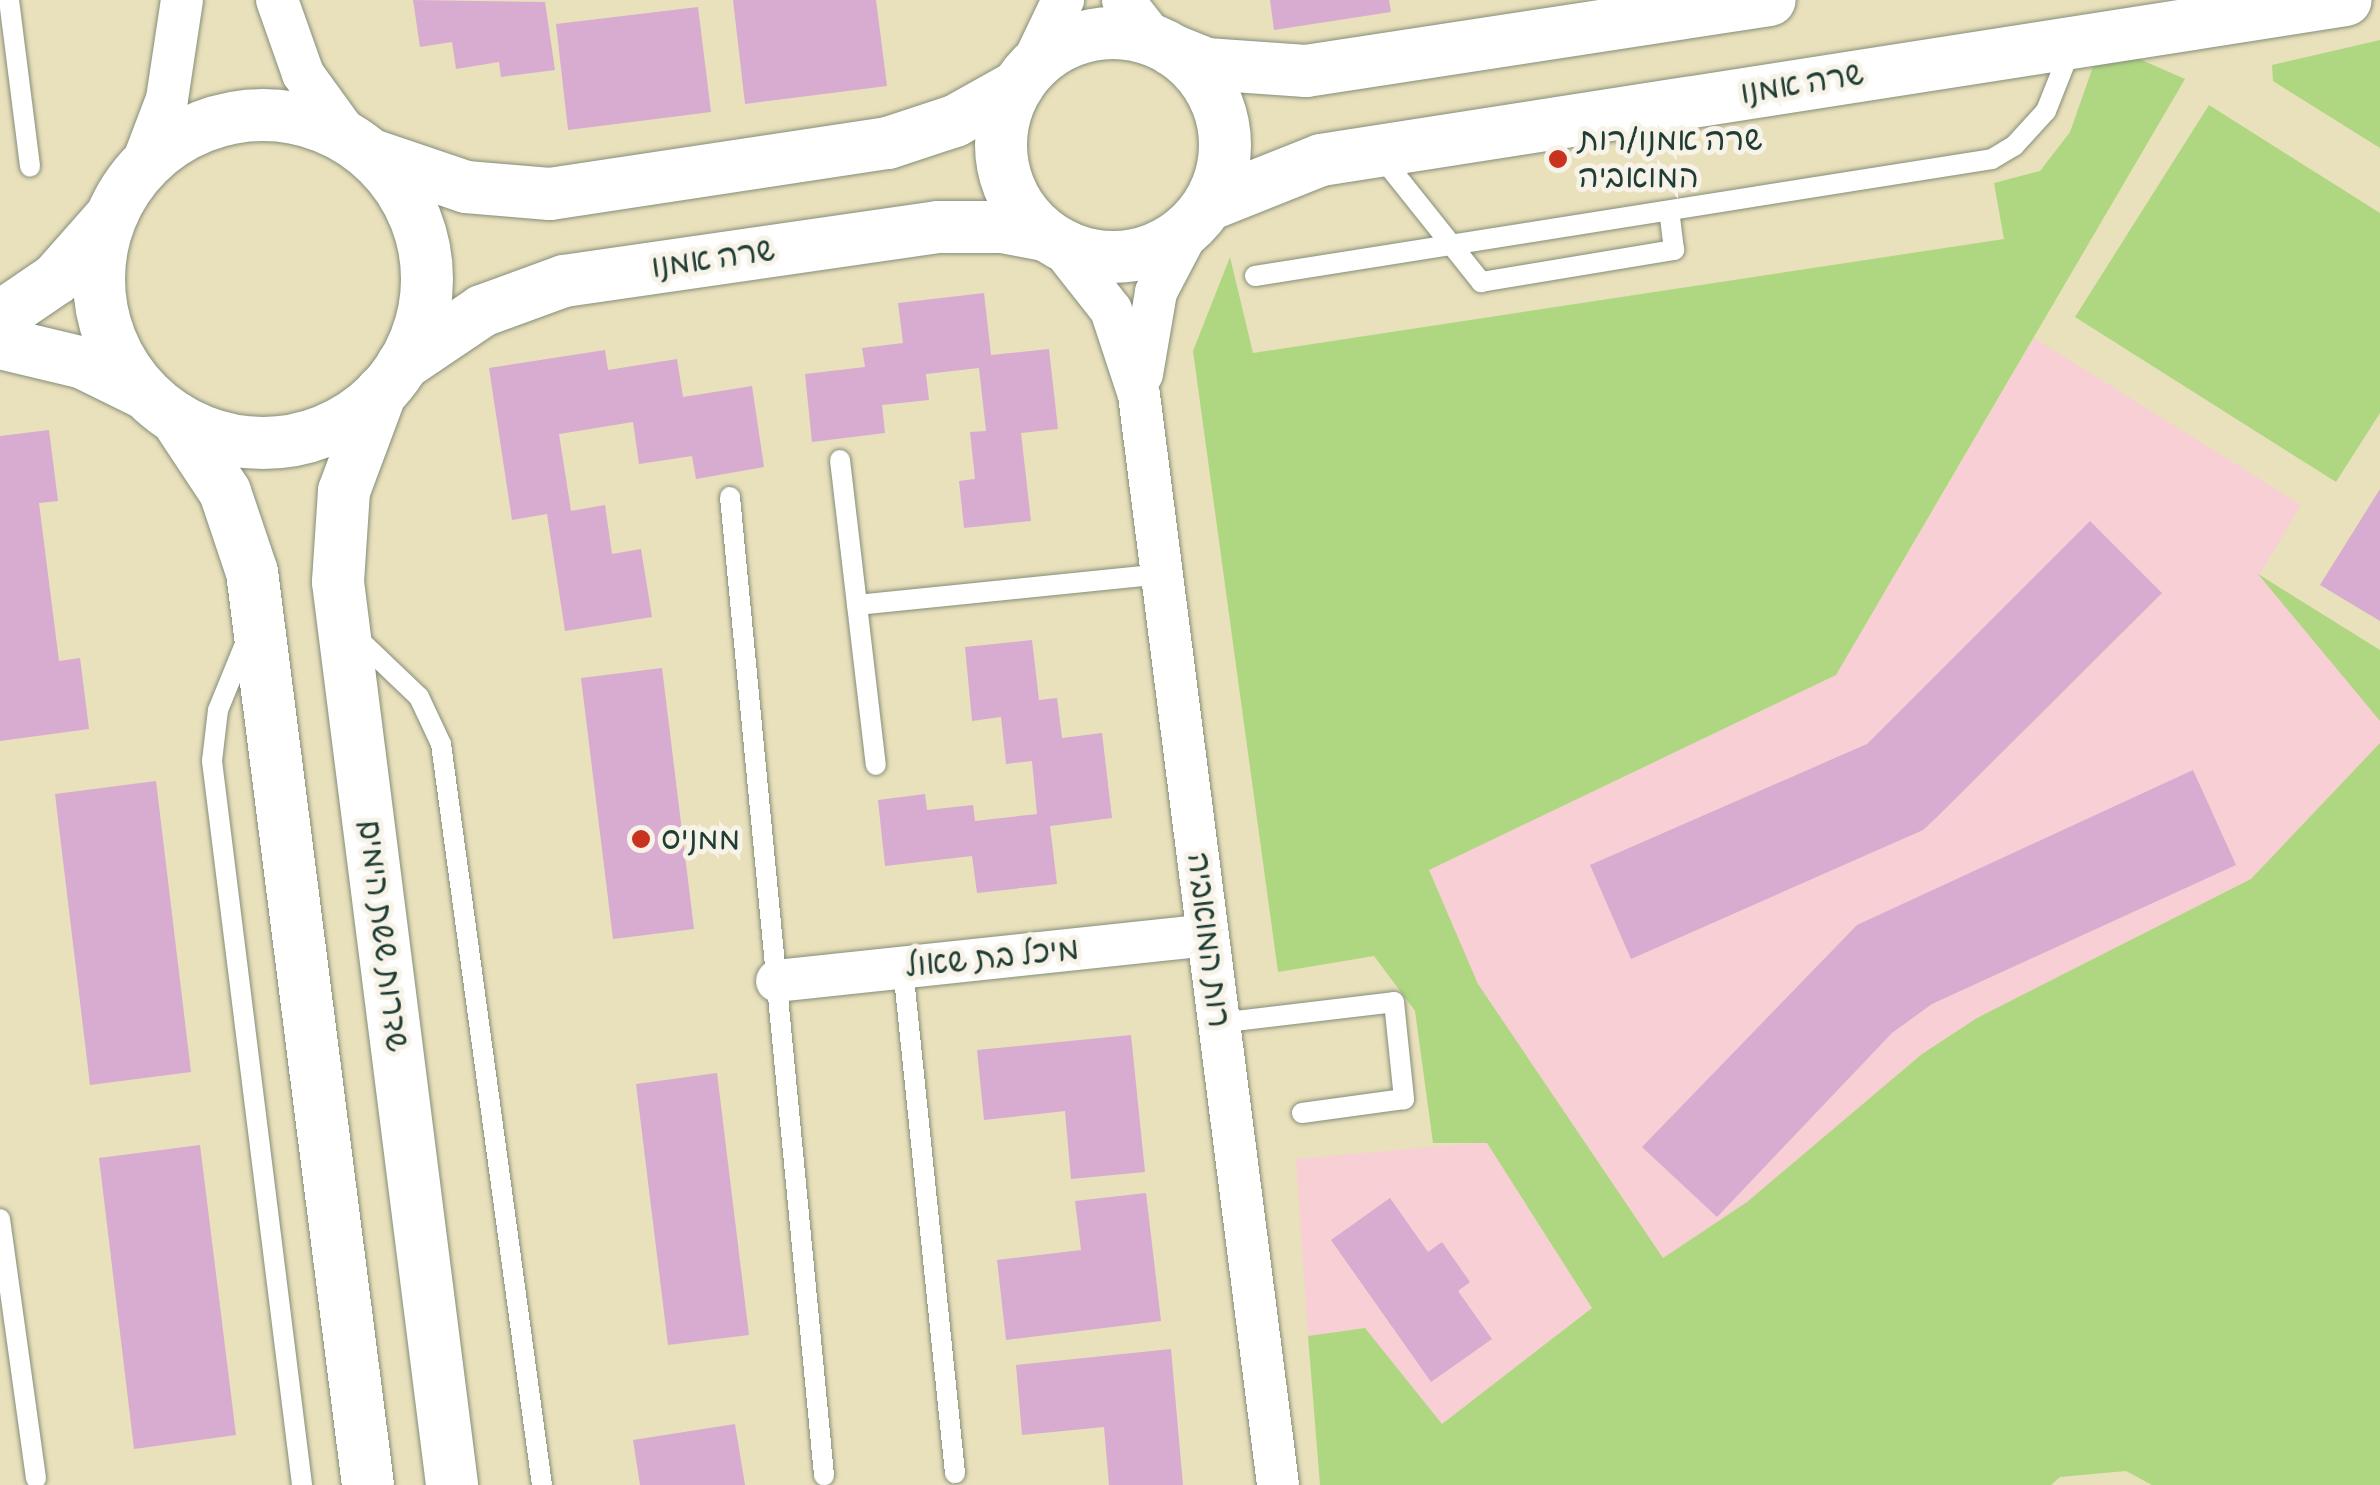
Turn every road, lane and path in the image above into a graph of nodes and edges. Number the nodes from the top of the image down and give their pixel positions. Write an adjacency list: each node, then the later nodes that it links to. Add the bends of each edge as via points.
1 (9, 0): 13 (lane)
2 (182, 0): 14 (street, via 167,99)
3 (277, 0): 11 (street, via 304,74)
4 (1063, 0): 10 (street)
5 (1124, 0): 9 (street)
6 (1770, 0): 9 (street, via 1306,71 1206,64)
7 (2346, 0): 8 (street, שרה אמנו)
8 (2073, 42): 12 (street, שרה אמנו); 15 (lane, via 2046,111 1992,160)
9 (1164, 46): 10 (street, via 1122,34 1088,36 1056,49); 17 (street, via 1209,88 1222,120 1224,154)
10 (1023, 79): 11 (street, via 955,122 888,143 550,194 466,187); 18 (street, via 1004,119 1004,171 1016,203)
11 (361, 147): 14 (street, via 302,118 251,114 180,137); 23 (street, via 404,194 427,266 422,317)
12 (1377, 151): 17 (street, שרה אמנו, via 1292,166); 19 (lane)
13 (30, 168)
14 (140, 170): 16 (street)
15 (1669, 211): 19 (lane); 19 (lane, via 1674,250 1481,282)
16 (112, 215): 21 (street, via 56,278); 25 (street, via 99,266 103,316 122,362)
17 (1199, 215): 18 (street, via 1154,249 1120,257); 24 (street, רות המואביה, via 1156,292)
18 (1052, 240): 23 (street, שרה אמנו, via 1002,227 938,228 564,281 482,312); 24 (street, רות המואביה, via 1112,310)
19 (1455, 245): 20 (lane)
20 (1255, 276)
21 (0, 317)
22 (0, 343): 25 (street, via 83,363)
23 (392, 379): 25 (street, via 324,431 275,443 224,438); 31 (street, שדרות ששת הימים, via 353,458 340,510)
24 (1139, 394): 28 (street, רות המואביה)
25 (162, 407): 30 (street, via 234,511)
26 (840, 460): 29 (lane)
27 (730, 497): 35 (lane)
28 (1162, 574): 29 (lane); 33 (street, רות המואביה)
29 (857, 605): 32 (lane)
30 (258, 614): 42 (lane, via 218,710 212,761); 43 (street)
31 (343, 624): 44 (street, שדרות ששת הימים); 45 (lane, via 420,697 441,744)
32 (876, 765)
33 (1208, 935): 34 (street, מיכל בת שאול); 36 (street, רות המואביה)
34 (904, 968): 35 (street, מיכל בת שאול); 39 (lane)
35 (776, 981): 40 (lane)
36 (1219, 1023): 37 (lane, via 1394,1002 1404,1098); 46 (street, רות המואביה)
37 (1302, 1113)
38 (0, 1219): 41 (lane)
39 (955, 1473)
40 (824, 1474)
41 (36, 1479)
42 (302, 1485)
43 (368, 1485)
44 (452, 1485)
45 (542, 1485)
46 (1278, 1485)

